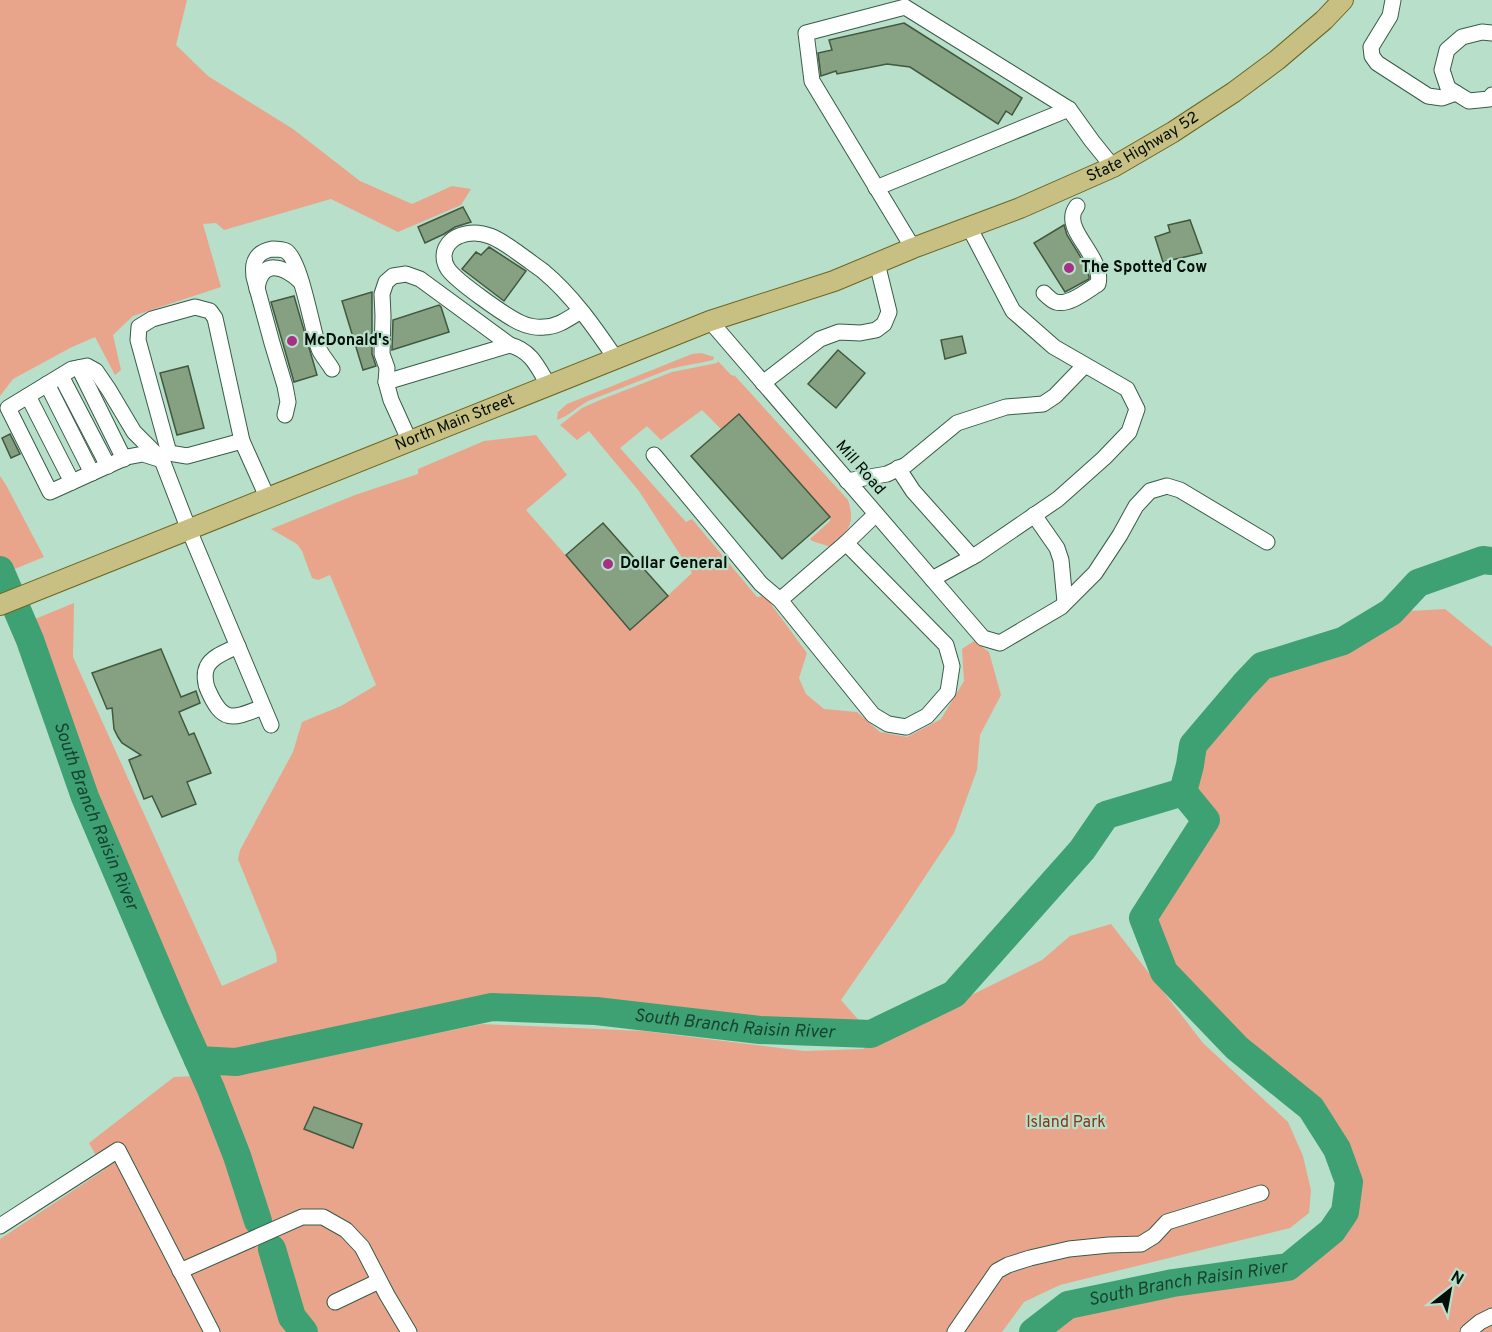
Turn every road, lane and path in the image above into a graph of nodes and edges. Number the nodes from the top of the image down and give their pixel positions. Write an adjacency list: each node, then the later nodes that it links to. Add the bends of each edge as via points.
1 (1343, 0): 7 (main road, State Highway 52, via 1285,53 1234,92)
2 (1394, 0): 4 (street, via 1390,16 1371,47 1372,56 1428,96 1442,98)
3 (1492, 33): 4 (street, via 1462,37 1447,50 1442,70 1448,88)
4 (1456, 93): 5 (street, via 1469,101 1489,99)
5 (1492, 95)
6 (1069, 109): 7 (street); 8 (street); 8 (street, via 905,7 806,33 812,81)
7 (1113, 167): 10 (main road, State Highway 52)
8 (876, 188): 11 (street)
9 (1077, 206): 13 (street, via 1072,216 1074,228 1100,276 1098,284 1067,302 1056,302)
10 (969, 227): 11 (main road, State Highway 52); 18 (street, via 1013,311 1054,347)
11 (912, 248): 12 (main road, North Main Street)
12 (877, 263): 15 (main road, North Main Street); 23 (street, via 889,312 884,324 876,330 839,332 820,339)
13 (1044, 293)
14 (580, 311): 14 (street, via 544,272 497,237 467,233 453,239 446,248 446,268 456,278 523,324 558,325); 17 (street)
15 (710, 321): 17 (main road, North Main Street); 23 (street, Mill Road)
16 (510, 345): 22 (street); 22 (street, via 420,279 406,274 393,276 382,294); 25 (street, via 527,352)
17 (616, 358): 25 (main road, North Main Street)
18 (1084, 366): 34 (street, via 1044,404 1006,407 957,423); 40 (street, via 1127,389 1137,408 1129,432 1059,499)
19 (79, 368): 21 (street); 31 (street, via 87,366 96,371 134,432); 32 (street)
20 (332, 369): 27 (street, via 320,350 292,258 286,251 267,249 255,260 254,277 285,386)
21 (61, 376): 24 (street); 33 (street)
22 (386, 382): 29 (street)
23 (763, 383): 36 (street, Mill Road)
24 (47, 384): 26 (street); 35 (street)
25 (549, 386): 29 (main road, North Main Street)
26 (28, 396): 37 (street); 37 (street, via 8,408 50,492)
27 (285, 415)
28 (243, 441): 31 (street, via 187,456); 31 (street, via 215,318 210,311 195,307 152,319 139,327 138,340); 38 (street)
29 (410, 442): 38 (main road, North Main Street)
30 (654, 455): 46 (street, via 761,584)
31 (165, 457): 32 (street, via 143,454); 41 (street)
32 (124, 459): 33 (street)
33 (108, 466): 35 (street)
34 (898, 468): 36 (street, via 887,474); 44 (street, via 913,491)
35 (92, 473): 37 (street)
36 (847, 481): 39 (street, Mill Road)
37 (72, 482)
38 (268, 499): 41 (main road, North Main Street)
39 (876, 514): 43 (street); 45 (street, Mill Road)
40 (1034, 515): 44 (street); 47 (street, via 1057,548)
41 (189, 530): 48 (main road, North Main Street); 49 (street)
42 (1267, 542): 47 (street, via 1180,490 1167,486 1150,491 1136,506 1095,573)
43 (846, 543): 46 (street); 46 (street, via 946,645 952,666 948,692 927,716 906,727 888,724 873,715)
44 (972, 557): 45 (street)
45 (932, 579): 47 (street, Mill Road, via 983,638 1000,643)
46 (780, 600)
47 (1065, 602)
48 (0, 605)
49 (238, 646): 50 (street); 50 (street, via 215,657 206,668 206,685 214,705 224,715 239,716)
50 (263, 707): 51 (street)
51 (271, 725)
52 (1261, 1193): 60 (street, via 1167,1222 1141,1244 1068,1249 1008,1265 997,1271)
53 (0, 1226): 54 (street, via 118,1150)
54 (180, 1271): 55 (street, via 302,1217 323,1217 346,1230 362,1247); 58 (street)
55 (379, 1281): 56 (street); 59 (street)
56 (334, 1302)
57 (1492, 1316): 61 (street)
58 (212, 1332)
59 (409, 1332)
60 (956, 1332)
61 (1468, 1332)

